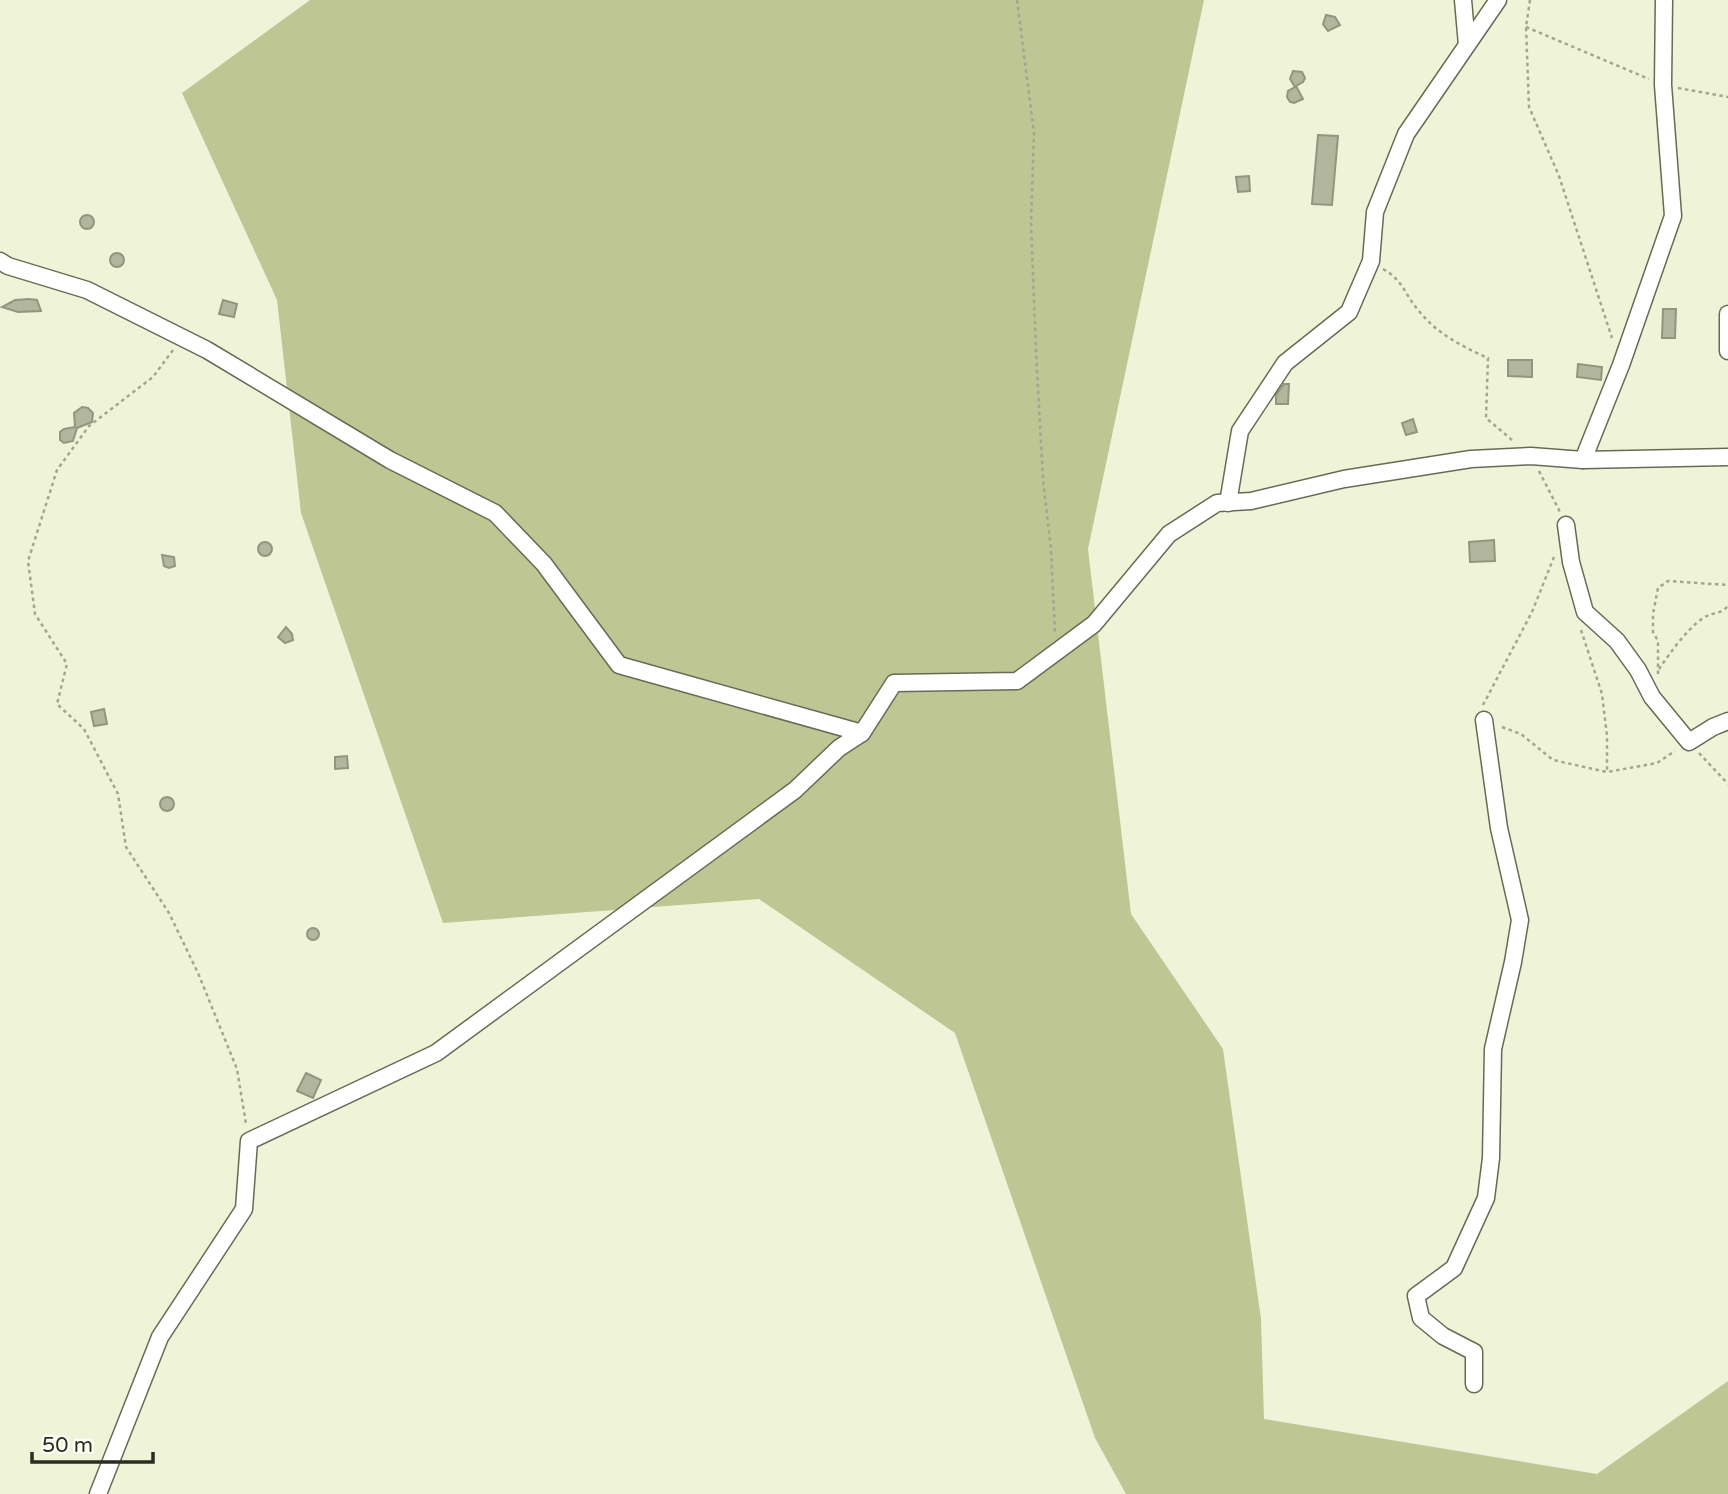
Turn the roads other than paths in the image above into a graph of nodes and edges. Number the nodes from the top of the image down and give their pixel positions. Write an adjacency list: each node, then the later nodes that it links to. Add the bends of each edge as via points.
1 (1463, 0): 4 (street)
2 (1498, 0): 4 (street)
3 (1664, 0): 9 (street, via 1663,85 1673,216)
4 (1467, 45): 10 (street, via 1406,134 1375,212 1371,261 1349,312 1285,363 1240,431)
5 (0, 261): 14 (street, via 87,290 207,350 390,460 495,513 544,564 620,665)
6 (1728, 314): 7 (street)
7 (1728, 351)
8 (1728, 457): 9 (street)
9 (1583, 460): 10 (street, via 1531,456 1471,459)
10 (1228, 503): 14 (street, via 1217,503 1169,534 1094,624 1017,681 894,682)
11 (1566, 525): 13 (street, via 1585,612 1617,641 1652,697 1689,742)
12 (1484, 720): 15 (street, via 1499,828 1521,920 1493,1049 1486,1198 1454,1268 1416,1296 1421,1318 1474,1352)
13 (1728, 721)
14 (862, 733): 16 (street, via 795,790 436,1054 249,1141 244,1209 160,1337)
15 (1474, 1384)
16 (98, 1494)

